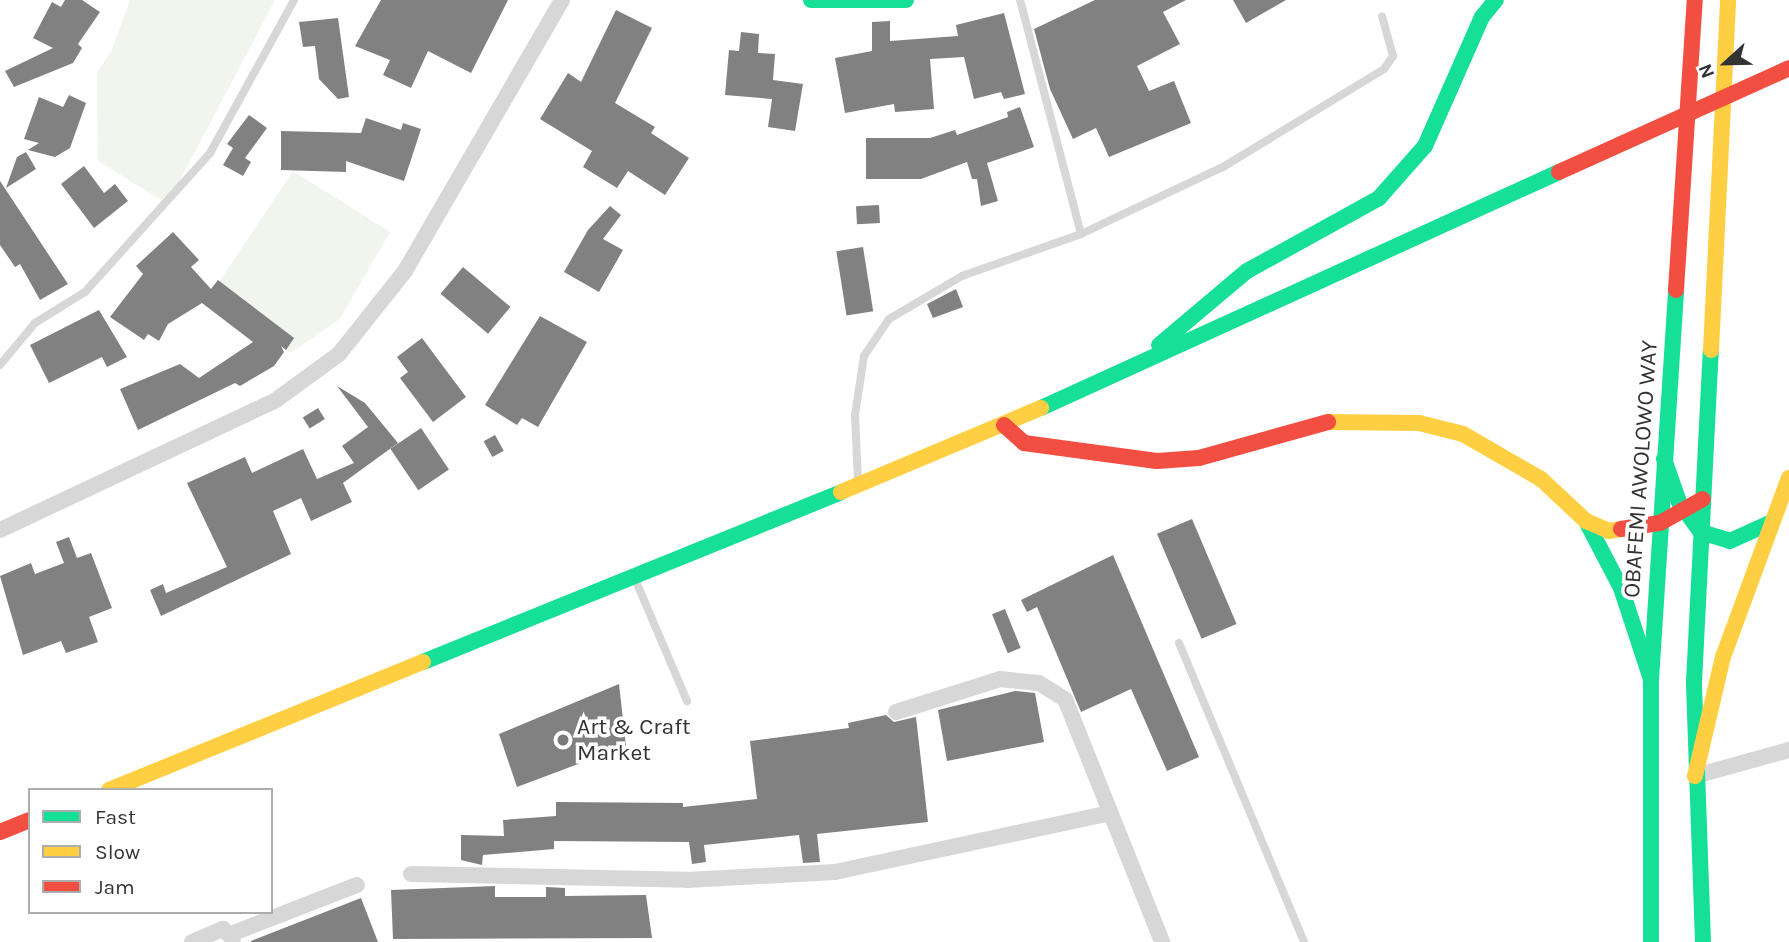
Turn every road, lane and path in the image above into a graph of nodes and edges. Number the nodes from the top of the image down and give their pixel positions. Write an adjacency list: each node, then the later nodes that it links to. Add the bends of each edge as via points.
1 (294, 0): 13 (lane, via 210,153 85,292 34,323)
2 (562, 0): 23 (street, via 405,271 339,354 276,400)
3 (811, 0): 4 (main road)
4 (905, 0)
5 (1020, 0): 11 (lane)
6 (1496, 0): 12 (main road, via 1482,17 1425,146 1379,198 1247,271)
7 (1695, 0): 15 (main road, OBAFEMI AWOLOWO WAY)
8 (1728, 1): 18 (main road)
9 (1382, 16): 11 (lane, via 1392,56 1384,69 1223,167)
10 (1789, 68): 12 (main road, via 1431,235)
11 (1082, 234): 17 (lane, via 962,276 889,319 864,356 855,415)
12 (1148, 356): 14 (main road)
13 (0, 365)
14 (1004, 425): 17 (main road); 20 (main road, via 1024,443 1157,461 1199,458 1339,419 1419,422 1463,434 1498,452 1541,480)
15 (1664, 459): 19 (main road); 22 (main road, OBAFEMI AWOLOWO WAY)
16 (1789, 478): 21 (main road)
17 (859, 486): 25 (main road)
18 (1703, 499): 19 (main road); 24 (main road)
19 (1684, 510): 22 (main road); 24 (main road)
20 (1586, 521): 22 (main road, via 1609,531); 27 (main road, via 1621,587)
21 (1772, 522): 24 (main road, via 1730,541); 31 (main road, via 1713,687)
22 (1660, 523): 27 (main road, OBAFEMI AWOLOWO WAY)
23 (0, 530)
24 (1701, 532): 31 (main road)
25 (635, 579): 28 (lane); 32 (main road)
26 (1179, 643): 42 (lane)
27 (1651, 679): 43 (main road, OBAFEMI AWOLOWO WAY)
28 (687, 701)
29 (896, 712): 33 (street, via 1000,679 1039,683 1065,699)
30 (1789, 750): 31 (street)
31 (1695, 776): 44 (main road)
32 (114, 788)
33 (1110, 813): 36 (street, via 835,872 687,880); 41 (street)
34 (28, 821): 35 (main road)
35 (0, 832)
36 (411, 874)
37 (357, 885): 39 (street)
38 (213, 938): 39 (street, via 223,929); 40 (street)
39 (232, 938)
40 (192, 942)
41 (1162, 942)
42 (1304, 942)
43 (1651, 942)
44 (1703, 942)

